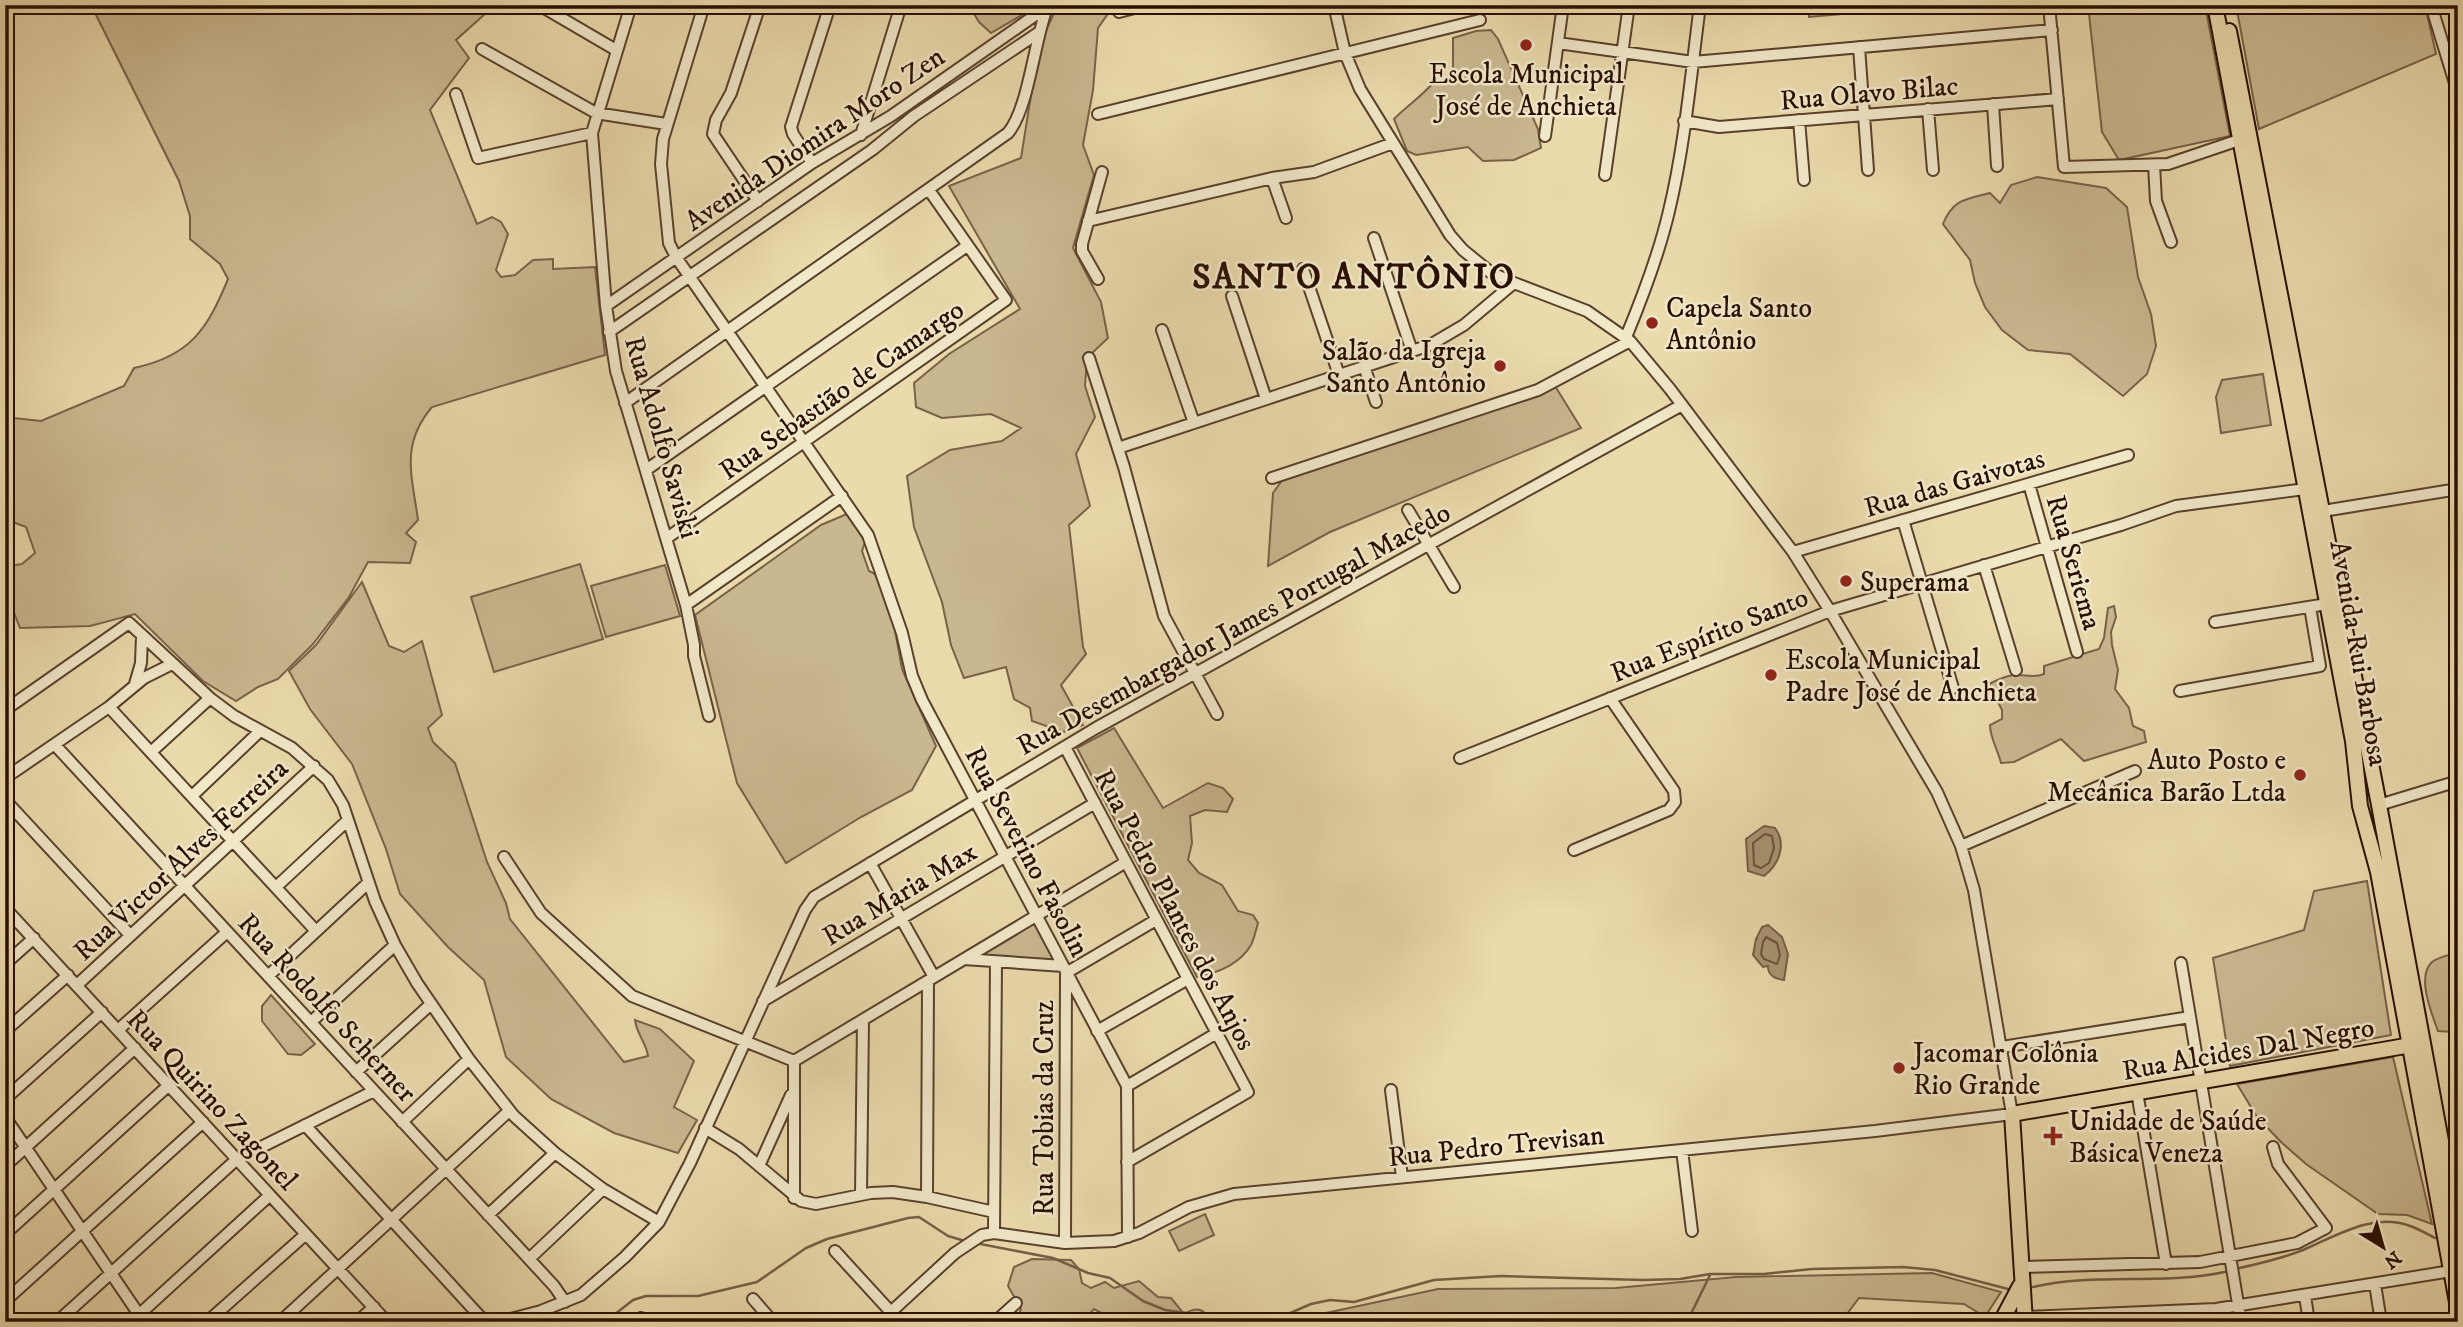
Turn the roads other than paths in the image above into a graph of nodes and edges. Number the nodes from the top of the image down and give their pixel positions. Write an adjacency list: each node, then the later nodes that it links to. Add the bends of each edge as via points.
1 (539, 5): 24 (street)
2 (631, 5): 24 (street, Rua Adolfo Saviski)
3 (704, 5): 38 (street, Rua Severino Fasolin)
4 (760, 5): 55 (street, via 713,134)
5 (830, 5): 45 (street, via 791,127)
6 (901, 5): 40 (street)
7 (1146, 5): 17 (street)
8 (1334, 5): 26 (street)
9 (1563, 5): 21 (street)
10 (1629, 5): 25 (street)
11 (1700, 5): 27 (street)
12 (2049, 5): 19 (street)
13 (2215, 5): 42 (main road, Avenida Rui Barbosa)
14 (2224, 5): 92 (main road, Avenida Rui Barbosa)
15 (2431, 5): 28 (street)
16 (1048, 6): 20 (street); 40 (street, Avenida Diomira Moro Zen)
17 (1119, 12)
18 (1480, 20): 26 (street)
19 (2052, 30): 22 (street); 30 (street)
20 (1038, 33): 44 (street, Avenida Diomira Moro Zen, via 914,116); 54 (street, via 1014,126)
21 (1558, 43): 25 (street); 41 (street)
22 (1859, 47): 27 (street); 35 (street)
23 (482, 49): 33 (street)
24 (616, 50): 33 (street, Rua Adolfo Saviski)
25 (1622, 52): 27 (street); 51 (street)
26 (1345, 53): 34 (street); 43 (street, via 1360,89)
27 (1693, 62): 37 (street)
28 (2457, 90)
29 (456, 94): 39 (street, via 478,158)
30 (2058, 99): 31 (street, Rua Olavo Bilac); 46 (street, via 2064,167)
31 (1993, 104): 32 (street, Rua Olavo Bilac); 47 (street)
32 (1928, 109): 35 (street, Rua Olavo Bilac); 49 (street)
33 (596, 113): 38 (street); 39 (street, Rua Adolfo Saviski)
34 (1098, 114)
35 (1864, 115): 36 (street, Rua Olavo Bilac); 48 (street)
36 (1799, 120): 37 (street, Rua Olavo Bilac, via 1719,127); 53 (street)
37 (1684, 121): 71 (street, via 1659,251)
38 (666, 124): 61 (street, Rua Severino Fasolin, via 661,164 667,235)
39 (592, 133): 67 (street, Rua Adolfo Saviski)
40 (861, 135): 44 (street); 45 (street, Avenida Diomira Moro Zen)
41 (1545, 136)
42 (2239, 140): 46 (street, via 2181,161); 88 (main road, Avenida Rui Barbosa)
43 (1393, 144): 52 (street, via 1325,169); 65 (street, via 1456,243 1490,272)
44 (872, 150): 63 (street, Avenida Diomira Moro Zen)
45 (812, 163): 55 (street, Avenida Diomira Moro Zen)
46 (2154, 165): 59 (street, via 2155,201)
47 (1997, 166)
48 (1868, 170)
49 (1933, 170)
50 (1102, 172): 57 (street)
51 (1605, 175)
52 (1272, 178): 56 (street); 57 (street)
53 (1804, 180)
54 (929, 190): 60 (street); 69 (street)
55 (758, 201): 61 (street, Avenida Diomira Moro Zen)
56 (1286, 218)
57 (1088, 221): 64 (street, via 1082,251)
58 (1374, 238): 72 (street)
59 (2171, 242)
60 (967, 246): 76 (street); 82 (street, Rua Sebastião de Camargo, via 1006,300)
61 (676, 257): 63 (street, Rua Severino Fasolin); 67 (street, Avenida Diomira Moro Zen)
62 (1303, 269): 75 (street)
63 (689, 277): 69 (street, Rua Severino Fasolin); 70 (street, Avenida Diomira Moro Zen)
64 (1098, 279)
65 (1514, 284): 71 (street, via 1587,311); 72 (street, via 1452,334)
66 (1232, 296): 77 (street)
67 (606, 306): 70 (street, Rua Adolfo Saviski)
68 (1162, 330): 81 (street)
69 (727, 331): 76 (street, Rua Severino Fasolin); 79 (street)
70 (609, 332): 79 (street, Rua Adolfo Saviski)
71 (1628, 339): 80 (street); 86 (street, via 1538,390)
72 (1412, 351): 74 (street)
73 (1089, 358): 83 (street)
74 (1364, 366): 75 (street); 78 (street)
75 (1339, 375): 77 (street)
76 (765, 386): 82 (street, Rua Severino Fasolin); 85 (street)
77 (1266, 399): 81 (street)
78 (1376, 402)
79 (625, 403): 85 (street, Rua Adolfo Saviski)
80 (1682, 405): 95 (street, Rua Desembargador James Portugal Macedo); 97 (street)
81 (1194, 423): 83 (street)
82 (804, 442): 90 (street, Rua Severino Fasolin); 94 (street, Rua Sebastião de Camargo)
83 (1118, 448): 110 (street, via 1160,606)
84 (2129, 455): 87 (street, Rua das Gaivotas)
85 (646, 470): 94 (street, Rua Adolfo Saviski)
86 (1272, 478)
87 (2029, 484): 93 (street, Rua das Gaivotas); 96 (street, Rua Seriema)
88 (2305, 489): 96 (street, Rua Espírito Santo, via 2176,506); 101 (main road, Avenida Rui Barbosa)
89 (2458, 489): 92 (street)
90 (842, 496): 102 (street); 131 (street, Rua Severino Fasolin, via 872,545 916,689)
91 (1408, 510): 95 (street)
92 (2323, 511): 133 (main road, Avenida Rui Barbosa)
93 (1903, 520): 97 (street, Rua das Gaivotas); 99 (street)
94 (667, 538): 102 (street, Rua Adolfo Saviski)
95 (1429, 545): 100 (street); 110 (street, Rua Desembargador James Portugal Macedo)
96 (2047, 547): 98 (street, Rua Espírito Santo); 107 (street, Rua Seriema)
97 (1793, 552): 104 (street)
98 (1984, 565): 99 (street, Rua Espírito Santo); 109 (street)
99 (1922, 583): 104 (street, Rua Espírito Santo); 112 (street)
100 (1454, 587)
101 (2327, 604): 103 (street); 134 (main road, Avenida Rui Barbosa, via 2357,765)
102 (686, 605): 119 (street, Rua Adolfo Saviski)
103 (2310, 607): 105 (street); 113 (street, via 2320,667)
104 (1830, 611): 115 (street, Rua Espírito Santo); 137 (street, via 1932,783)
105 (2216, 622)
106 (142, 636): 108 (street); 111 (street); 117 (street, via 129,623)
107 (2077, 652)
108 (172, 664): 111 (street); 114 (street)
109 (2016, 670)
110 (1195, 674): 118 (street); 122 (street, Rua Desembargador James Portugal Macedo)
111 (135, 685): 116 (street)
112 (1953, 688)
113 (2180, 691)
114 (209, 698): 120 (street); 123 (street)
115 (1610, 698): 124 (street, Rua Espírito Santo); 138 (street, via 1674,791 1675,802 1669,810)
116 (109, 707): 121 (street); 123 (street)
117 (5, 710)
118 (1217, 714)
119 (709, 716)
120 (260, 731): 125 (street, via 285,743); 129 (street)
121 (55, 744): 127 (street); 144 (street, Rua Rodolfo Scherner)
122 (1065, 747): 131 (street, Rua Desembargador James Portugal Macedo); 132 (street, Rua Pedro Plantes dos Anjos)
123 (151, 752): 129 (street)
124 (1460, 758)
125 (314, 766): 135 (street, via 339,796); 136 (street, Rua Victor Alves Ferreira)
126 (2135, 771): 137 (street)
127 (5, 778)
128 (2458, 781): 133 (street)
129 (192, 796): 136 (street)
130 (5, 800): 152 (street)
131 (975, 800): 140 (street, Rua Severino Fasolin); 142 (street, Rua Desembargador James Portugal Macedo)
132 (1094, 803): 140 (street, Rua Maria Max); 141 (street, Rua Pedro Plantes dos Anjos)
133 (2379, 807): 134 (main road, via 2373,817 2366,817); 176 (main road, Avenida Rui Barbosa)
134 (2360, 809): 176 (main road, Avenida Rui Barbosa)
135 (348, 820): 143 (street); 145 (street)
136 (233, 841): 144 (street, Rua Victor Alves Ferreira); 145 (street)
137 (1961, 846): 177 (street, via 1974,890)
138 (1574, 850)
139 (504, 857): 175 (street, via 541,913 632,996)
140 (1005, 857): 147 (street, Rua Severino Fasolin); 148 (street, Rua Maria Max)
141 (1126, 862): 147 (street); 149 (street, Rua Pedro Plantes dos Anjos)
142 (870, 863): 148 (street); 165 (street, Rua Desembargador James Portugal Macedo, via 809,903)
143 (368, 883): 150 (street); 154 (street)
144 (184, 885): 151 (street, Rua Rodolfo Scherner); 152 (street, Rua Victor Alves Ferreira)
145 (276, 887): 150 (street)
146 (5, 908): 153 (street, Rua Quirino Zagonel)
147 (1036, 916): 155 (street); 159 (street, Rua Severino Fasolin)
148 (901, 918): 162 (street); 165 (street, Rua Maria Max)
149 (1156, 920): 159 (street); 163 (street, Rua Pedro Plantes dos Anjos)
150 (316, 931): 161 (street)
151 (227, 932): 161 (street, Rua Rodolfo Scherner); 171 (street)
152 (130, 935): 164 (street, Rua Victor Alves Ferreira)
153 (34, 939): 158 (street); 160 (street, Rua Quirino Zagonel)
154 (396, 946): 166 (street); 170 (street)
155 (964, 960): 156 (street); 162 (street)
156 (996, 962): 159 (street); 213 (street)
157 (2181, 963): 168 (street)
158 (5, 964)
159 (1065, 969): 173 (street, Rua Severino Fasolin); 224 (street, Rua Tobias da Cruz)
160 (68, 975): 164 (street, Rua Quirino Zagonel); 172 (street)
161 (268, 976): 170 (street, Rua Rodolfo Scherner)
162 (931, 979): 169 (street); 211 (street)
163 (1188, 979): 173 (street); 174 (street, Rua Pedro Plantes dos Anjos)
164 (77, 985): 167 (street, Rua Quirino Zagonel)
165 (763, 1001): 175 (street, Rua Desembargador James Portugal Macedo)
166 (431, 1004): 179 (street); 181 (street)
167 (102, 1012): 171 (street, Rua Quirino Zagonel); 189 (street)
168 (2190, 1017): 177 (street); 182 (street)
169 (863, 1020): 180 (street); 210 (street)
170 (311, 1022): 181 (street, Rua Rodolfo Scherner)
171 (118, 1030): 178 (street, Rua Quirino Zagonel)
172 (5, 1031)
173 (1097, 1031): 184 (street, Rua Severino Fasolin)
174 (1217, 1033): 184 (street); 202 (street, Rua Pedro Plantes dos Anjos, via 1248,1092)
175 (744, 1041): 180 (street); 196 (street, Rua Desembargador James Portugal Macedo)
176 (2416, 1044): 182 (main road, Rua Alcides Dal Negro); 217 (main road, Avenida Rui Barbosa)
177 (2002, 1047): 191 (street)
178 (135, 1048): 183 (street, Rua Quirino Zagonel); 197 (street)
179 (469, 1059): 190 (street); 194 (street)
180 (794, 1061): 185 (street)
181 (356, 1072): 187 (street, Rua Rodolfo Scherner)
182 (2201, 1081): 188 (main road, Rua Alcides Dal Negro); 227 (street)
183 (169, 1085): 193 (street, Rua Quirino Zagonel); 207 (street)
184 (1126, 1086): 202 (street, Rua Severino Fasolin)
185 (794, 1089): 203 (street); 212 (street)
186 (1391, 1090): 206 (street)
187 (374, 1091): 194 (street, Rua Rodolfo Scherner); 195 (street)
188 (2137, 1092): 191 (main road, Rua Alcides Dal Negro); 228 (street)
189 (5, 1099)
190 (509, 1111): 200 (street); 205 (street)
191 (2012, 1114): 199 (street, Rua Pedro Trevisan); 232 (main road)
192 (5, 1117): 197 (street)
193 (203, 1122): 201 (street, Rua Quirino Zagonel); 218 (street)
194 (402, 1122): 205 (street, Rua Rodolfo Scherner)
195 (304, 1125): 201 (street); 215 (street)
196 (705, 1128): 203 (street); 216 (street, Rua Desembargador James Portugal Macedo)
197 (26, 1147): 204 (street); 207 (street)
198 (2273, 1147): 227 (street, via 2277,1164 2326,1228 2297,1242)
199 (1682, 1150): 206 (street, Rua Pedro Trevisan); 219 (street)
200 (555, 1153): 208 (street); 214 (street)
201 (237, 1158): 209 (street, Rua Quirino Zagonel); 231 (street)
202 (1128, 1162): 223 (street, Rua Severino Fasolin)
203 (759, 1166): 212 (street)
204 (5, 1167)
205 (446, 1170): 214 (street, Rua Rodolfo Scherner); 215 (street)
206 (1402, 1177): 223 (street, Rua Pedro Trevisan, via 1220,1197)
207 (54, 1189): 218 (street); 221 (street)
208 (603, 1189): 216 (street); 226 (street)
209 (270, 1195): 222 (street, Rua Quirino Zagonel); 245 (street)
210 (861, 1195): 211 (street, via 893,1192); 212 (street, via 816,1203)
211 (927, 1197): 213 (street)
212 (794, 1198)
213 (994, 1212): 220 (street)
214 (488, 1215): 226 (street, Rua Rodolfo Scherner)
215 (392, 1220): 229 (street); 254 (street)
216 (659, 1222): 237 (street, Rua Desembargador James Portugal Macedo, via 609,1272)
217 (2452, 1228): 230 (main road, Avenida Rui Barbosa)
218 (83, 1231): 231 (street); 236 (street)
219 (1692, 1231)
220 (994, 1233): 224 (street, Rua Pedro Trevisan); 242 (street, via 960,1248)
221 (5, 1234)
222 (306, 1234): 229 (street, Rua Quirino Zagonel); 250 (street)
223 (1128, 1237): 224 (street, Rua Pedro Trevisan)
224 (1065, 1243)
225 (835, 1251): 242 (street)
226 (529, 1259): 237 (street, Rua Rodolfo Scherner)
227 (2231, 1259): 228 (street); 240 (street)
228 (2166, 1264): 232 (street)
229 (339, 1270): 239 (street, Rua Quirino Zagonel); 251 (street)
230 (2451, 1271): 233 (street); 241 (main road, Avenida Rui Barbosa)
231 (111, 1273): 245 (street); 249 (street)
232 (2021, 1275): 247 (main road); 248 (main road)
233 (2375, 1284): 234 (street); 262 (street)
234 (2305, 1296): 240 (street); 261 (street)
235 (752, 1298): 256 (street)
236 (5, 1301)
237 (565, 1302): 255 (street, Rua Desembargador James Portugal Macedo)
238 (1016, 1303): 243 (street)
239 (374, 1307): 252 (street); 253 (street, Rua Quirino Zagonel)
240 (2239, 1307): 244 (street); 260 (street)
241 (2458, 1308)
242 (891, 1311): 257 (street); 258 (street)
243 (1008, 1317): 259 (street)
244 (2174, 1317): 246 (street)
245 (138, 1319)
246 (2107, 1319): 247 (street)
247 (2025, 1320): 248 (main road, via 2016,1315)
248 (2002, 1321)
249 (57, 1322)
250 (207, 1322)
251 (280, 1322)
252 (357, 1322)
253 (387, 1322)
254 (485, 1322)
255 (499, 1322)
256 (773, 1322)
257 (880, 1322)
258 (900, 1322)
259 (995, 1322)
260 (2241, 1322)
261 (2309, 1322)
262 (2381, 1322)

